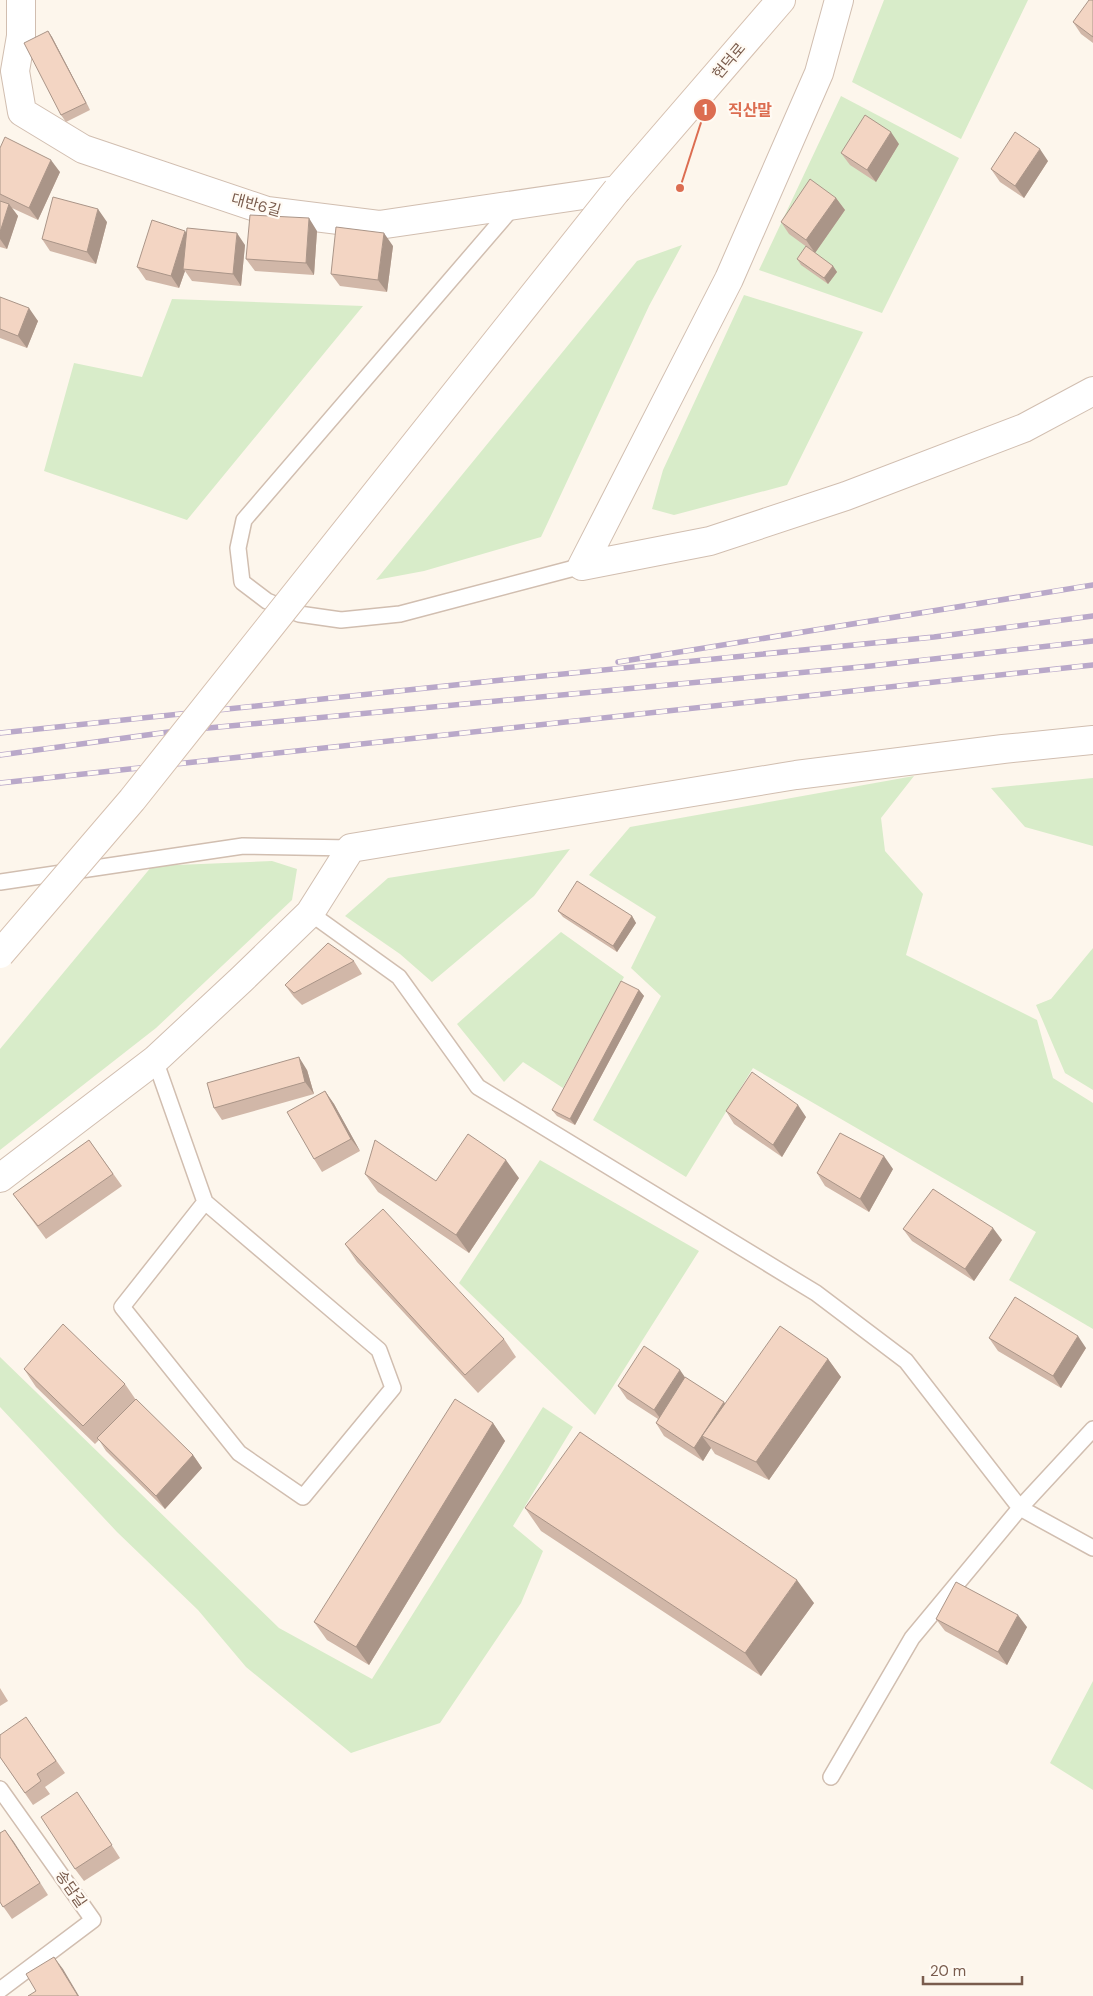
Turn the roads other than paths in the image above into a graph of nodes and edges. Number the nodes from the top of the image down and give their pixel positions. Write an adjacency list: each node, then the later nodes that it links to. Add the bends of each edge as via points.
1 (21, 0): 4 (street, 대반6길, via 21,36)
2 (781, 0): 5 (street, 현덕로)
3 (839, 0): 8 (street, via 819,73 729,279)
4 (11, 114): 6 (street, 대반6길, via 83,149 267,212 379,225)
5 (618, 190): 6 (street, 대반6길); 13 (street, 현덕로, bridge, via 132,800)
6 (516, 204): 8 (lane, via 244,520 238,548 242,582 267,601 299,614 341,620 400,614)
7 (1093, 391): 8 (street, via 1024,428 846,496 710,540)
8 (582, 566)
9 (1093, 740): 10 (street, via 796,775)
10 (351, 848): 11 (lane, via 243,846); 12 (street)
11 (0, 882)
12 (310, 913): 14 (street); 18 (lane, via 399,977 478,1087 816,1293 906,1361)
13 (0, 954)
14 (155, 1060): 15 (street); 16 (lane)
15 (0, 1178)
16 (204, 1202): 16 (lane, via 379,1350 393,1388 304,1497 239,1453 122,1307)
17 (1093, 1429): 18 (lane)
18 (1020, 1508): 19 (lane); 20 (lane, via 912,1638)
19 (1093, 1548)
20 (831, 1777)
21 (0, 1789): 22 (lane, 송담길, via 93,1920)
22 (0, 1990)

